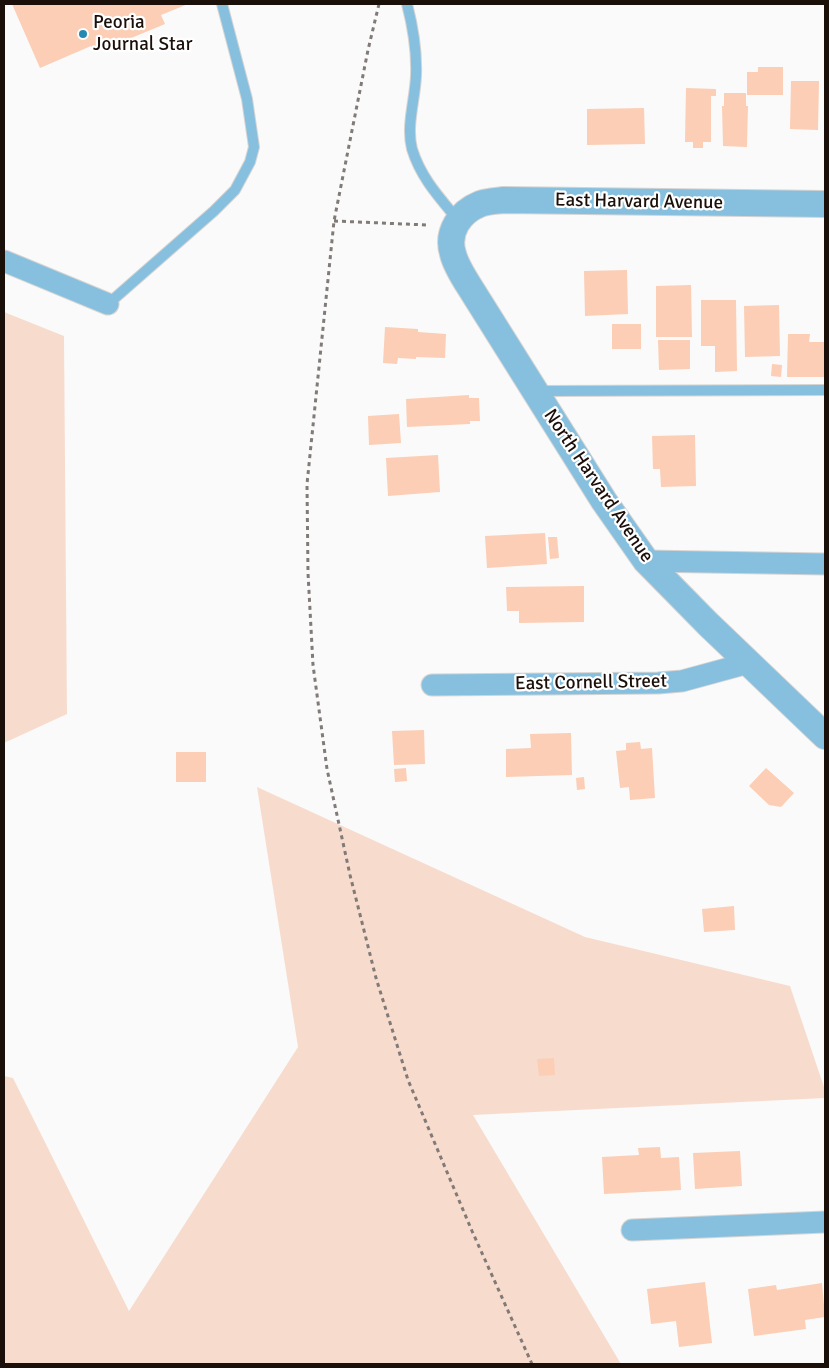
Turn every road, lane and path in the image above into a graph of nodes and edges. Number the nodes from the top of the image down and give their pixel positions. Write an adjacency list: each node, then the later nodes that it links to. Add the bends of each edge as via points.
1 (222, 4): 8 (lane, via 247,99 254,147 250,162 235,190 214,211)
2 (379, 4): 5 (path)
3 (407, 4): 6 (lane, via 413,28 416,75 410,130 412,149 425,180)
4 (825, 204): 6 (street, East Harvard Avenue, via 504,200 479,205)
5 (334, 221): 6 (path); 18 (path, via 307,484 313,665 327,769 376,978 408,1080)
6 (457, 223): 10 (street, North Harvard Avenue, via 451,245 460,271)
7 (4, 261): 8 (street)
8 (108, 304)
9 (825, 390): 10 (lane)
10 (534, 391): 11 (street, North Harvard Avenue, via 617,522)
11 (646, 561): 12 (street); 13 (street, North Harvard Avenue)
12 (825, 564)
13 (748, 663): 14 (street, East Cornell Street, via 682,681 658,683); 15 (street, North Harvard Avenue)
14 (432, 685)
15 (825, 736)
16 (825, 1222): 17 (street)
17 (632, 1230)
18 (532, 1364)

